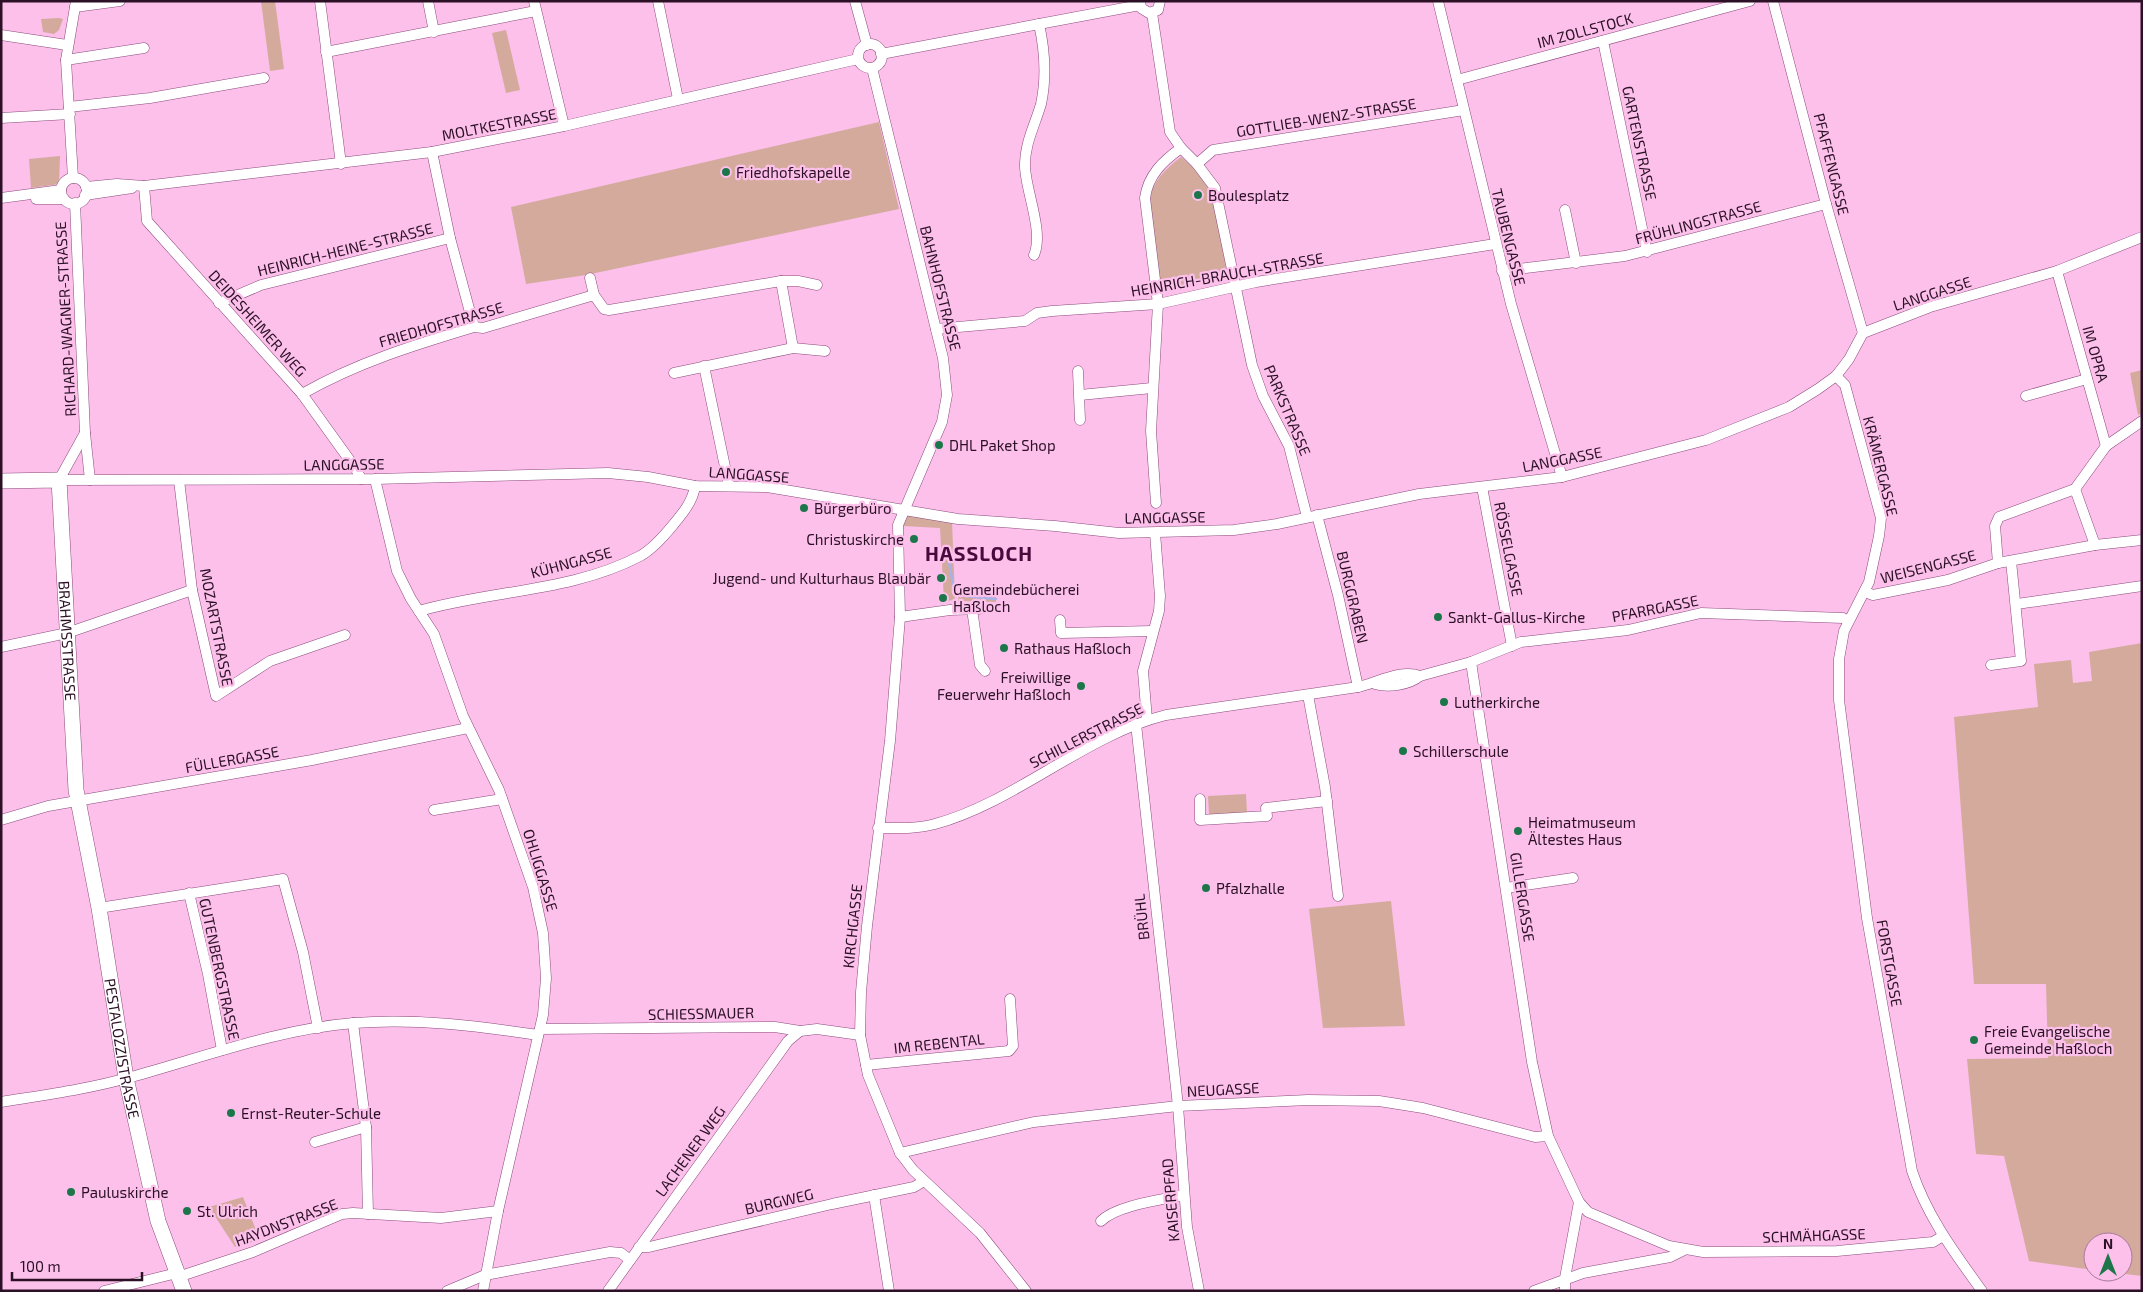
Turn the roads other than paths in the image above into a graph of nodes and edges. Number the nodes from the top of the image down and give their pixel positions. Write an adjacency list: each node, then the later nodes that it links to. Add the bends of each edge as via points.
1 (120, 1): 11 (street)
2 (320, 1): 21 (street)
3 (428, 1): 15 (street)
4 (658, 1): 28 (street)
5 (855, 1): 19 (street)
6 (1160, 1): 13 (street, via 1158,10)
7 (1438, 1): 27 (street, TAUBENGASSE)
8 (1750, 1): 17 (street, IM ZOLLSTOCK)
9 (1773, 1): 43 (street, PFAFFENGASSE)
10 (1140, 3): 13 (street, via 1146,12); 14 (street)
11 (75, 4): 18 (street)
12 (535, 6): 15 (street); 32 (street)
13 (1152, 13): 33 (street, PARKSTRASSE, via 1170,132)
14 (1039, 24): 22 (street); 49 (street, via 1045,80 1025,156 1037,242)
15 (434, 32): 21 (street)
16 (1, 36): 18 (street)
17 (1604, 41): 27 (street, IM ZOLLSTOCK); 48 (street, GARTENSTRASSE)
18 (67, 45): 24 (street)
19 (867, 45): 22 (street, via 877,47); 23 (street, via 860,49)
20 (144, 48): 24 (street)
21 (326, 52): 35 (street)
22 (881, 54): 25 (street, via 878,64)
23 (858, 59): 25 (street, via 865,67); 28 (street, MOLTKESTRASSE)
24 (66, 60): 30 (street)
25 (872, 68): 61 (street, BAHNHOFSTRASSE)
26 (264, 78): 30 (street)
27 (1457, 80): 29 (street, TAUBENGASSE)
28 (678, 99): 32 (street, MOLTKESTRASSE)
29 (1464, 110): 36 (street, GOTTLIEB-WENZ-STRASSE, via 1213,150); 47 (street, TAUBENGASSE)
30 (70, 111): 31 (street); 37 (street)
31 (1, 118)
32 (564, 126): 34 (street, MOLTKESTRASSE)
33 (1181, 148): 36 (street, PARKSTRASSE); 59 (street, via 1155,172 1147,185 1145,198)
34 (432, 152): 35 (street, MOLTKESTRASSE); 46 (street)
35 (341, 164): 38 (street, MOLTKESTRASSE)
36 (1197, 164): 56 (street, PARKSTRASSE, via 1215,188)
37 (73, 178): 39 (street, via 80,180); 40 (street, via 65,181)
38 (142, 186): 39 (street, MOLTKESTRASSE, via 117,184); 58 (street, DEIDESHEIMER WEG, via 147,221)
39 (86, 191): 42 (street, MOLTKESTRASSE, via 82,200)
40 (63, 195): 41 (street); 42 (street)
41 (1, 198)
42 (75, 203): 76 (street, RICHARD-WAGNER-STRASSE)
43 (1826, 204): 48 (street, FRÜHLINGSTRASSE); 62 (street, PFAFFENGASSE)
44 (1565, 210): 50 (street)
45 (2142, 237): 52 (street, LANGGASSE)
46 (450, 238): 58 (street, HEINRICH-HEINE-STRASSE, via 261,285); 60 (street)
47 (1495, 244): 51 (street, TAUBENGASSE); 56 (street, HEINRICH-BRAUCH-STRASSE)
48 (1647, 252): 50 (street, FRÜHLINGSTRASSE)
49 (1034, 255)
50 (1576, 263): 51 (street, FRÜHLINGSTRASSE)
51 (1502, 271): 78 (street, TAUBENGASSE)
52 (2057, 271): 62 (street, LANGGASSE, via 1930,307); 69 (street, IM OPRA)
53 (590, 278): 57 (street)
54 (781, 281): 55 (street); 57 (street, via 609,310 604,309); 63 (street)
55 (817, 285)
56 (1236, 285): 59 (street, HEINRICH-BRAUCH-STRASSE); 91 (street, PARKSTRASSE, via 1252,365 1263,396 1289,446)
57 (594, 296): 60 (street, FRIEDHOFSTRASSE, via 483,328)
58 (219, 303): 71 (street, DEIDESHEIMER WEG)
59 (1158, 304): 61 (street, HEINRICH-BRAUCH-STRASSE, via 1052,311 1037,313 1025,321); 70 (street)
60 (474, 327): 71 (street, FRIEDHOFSTRASSE, via 380,357)
61 (936, 329): 90 (street, BAHNHOFSTRASSE, via 946,380 945,408 938,432)
62 (1863, 333): 68 (street, LANGGASSE)
63 (793, 348): 64 (street); 65 (street)
64 (826, 351)
65 (704, 366): 67 (street); 86 (street)
66 (1078, 371): 72 (street)
67 (674, 373)
68 (1836, 376): 78 (street, LANGGASSE, via 1789,407 1706,440); 99 (street, KRÄMERGASSE, via 1845,385 1879,509 1879,536)
69 (2087, 379): 73 (street); 77 (street, IM OPRA)
70 (1152, 388): 72 (street); 89 (street)
71 (302, 394): 79 (street, DEIDESHEIMER WEG)
72 (1080, 395): 74 (street)
73 (2026, 396)
74 (1080, 420)
75 (2142, 421): 77 (street)
76 (85, 433): 81 (street, RICHARD-WAGNER-STRASSE); 82 (street, RICHARD-WAGNER-STRASSE)
77 (2106, 446): 88 (street)
78 (1562, 477): 87 (street, LANGGASSE)
79 (361, 479): 80 (street, LANGGASSE); 83 (street, LANGGASSE)
80 (375, 479): 85 (street, LANGGASSE, via 608,473); 101 (street, OHLIGGASSE, via 395,565)
81 (59, 480): 82 (street, LANGGASSE); 84 (main road); 106 (main road, BRAHMSSTRASSE)
82 (90, 480): 83 (street, LANGGASSE)
83 (179, 480): 98 (street, MOZARTSTRASSE)
84 (1, 481)
85 (695, 486): 86 (street, LANGGASSE); 101 (street, KÜHNGASSE, via 691,500 677,521 641,556 564,582 451,602)
86 (729, 486): 90 (street, LANGGASSE, via 782,489)
87 (1482, 487): 91 (street, LANGGASSE, via 1419,494); 108 (street, RÖSSELGASSE)
88 (2075, 489): 94 (street); 96 (street, WEISENGASSE, via 1999,517 1995,526)
89 (1156, 503)
90 (903, 510): 92 (street, LANGGASSE, via 958,519 1119,533); 102 (street, KIRCHGASSE, via 898,525)
91 (1312, 516): 92 (street, LANGGASSE, via 1257,528); 113 (street, BURGGRABEN, via 1338,595)
92 (1155, 533): 105 (street, via 1160,596)
93 (2142, 540): 94 (street, WEISENGASSE)
94 (2095, 545): 95 (street, WEISENGASSE)
95 (2011, 561): 96 (street, WEISENGASSE); 100 (street)
96 (1998, 563): 99 (street, WEISENGASSE, via 1948,580 1873,595)
97 (2142, 586): 100 (street)
98 (192, 590): 106 (street); 107 (street, MOZARTSTRASSE, via 216,696 270,661)
99 (1864, 592): 104 (street, KRÄMERGASSE)
100 (2017, 604): 111 (street, via 2021,661)
101 (419, 611): 117 (street, OHLIGGASSE, via 434,634)
102 (900, 617): 112 (street, via 976,609 980,665); 124 (street, KIRCHGASSE, via 890,741)
103 (1060, 620): 105 (street, via 1061,633)
104 (1848, 621): 108 (street, PFARRGASSE, via 1843,618 1701,612 1628,630 1522,642); 152 (street, FORSTGASSE, via 1839,659 1839,700 1867,918 1912,1170 1921,1197)
105 (1153, 631): 115 (street, via 1143,670)
106 (67, 633): 109 (street); 120 (main road, BRAHMSSTRASSE)
107 (345, 635)
108 (1512, 646): 110 (street, PFARRGASSE)
109 (1, 647)
110 (1471, 662): 113 (street, SCHILLERSTRASSE, via 1420,676 1412,673); 126 (street, GILLERGASSE)
111 (1991, 666)
112 (985, 671)
113 (1358, 687): 114 (street, SCHILLERSTRASSE)
114 (1308, 695): 115 (street, SCHILLERSTRASSE); 121 (street)
115 (1146, 720): 116 (street, SCHILLERSTRASSE)
116 (1136, 724): 124 (street, SCHILLERSTRASSE, via 1007,794 952,818 921,827); 140 (street, BRÜHL)
117 (468, 728): 118 (street, OHLIGGASSE); 120 (street, FÜLLERGASSE, via 312,760)
118 (502, 799): 122 (street); 134 (street, OHLIGGASSE, via 533,887 542,924 546,978)
119 (1200, 799): 121 (street, via 1200,820 1267,816 1266,808)
120 (78, 801): 123 (street, FÜLLERGASSE); 129 (main road, PESTALOZZISTRASSE)
121 (1327, 801): 128 (street)
122 (434, 810)
123 (1, 820)
124 (878, 828): 135 (street, KIRCHGASSE, via 862,974)
125 (1573, 878): 126 (street)
126 (1506, 888): 142 (street, GILLERGASSE, via 1532,1062)
127 (189, 893): 129 (street); 132 (street, via 283,879 303,952); 136 (street, GUTENBERGSTRASSE)
128 (1338, 896)
129 (99, 908): 138 (main road, PESTALOZZISTRASSE)
130 (1010, 999): 137 (street, IM REBENTAL, via 1013,1046 1009,1051)
131 (353, 1023): 132 (street, SCHIESSMAUER); 134 (street, SCHIESSMAUER, via 427,1021); 141 (street)
132 (318, 1028): 136 (street, SCHIESSMAUER)
133 (800, 1031): 134 (street, SCHIESSMAUER, via 775,1027); 135 (street, SCHIESSMAUER, via 817,1029); 153 (street, LACHENER WEG, via 788,1041)
134 (539, 1032): 149 (street, OHLIGGASSE)
135 (860, 1034): 137 (street, KIRCHGASSE)
136 (222, 1050): 138 (street, SCHIESSMAUER)
137 (866, 1065): 144 (street, KIRCHGASSE)
138 (126, 1078): 139 (street, SCHIESSMAUER); 158 (main road, PESTALOZZISTRASSE, via 158,1221)
139 (1, 1102)
140 (1178, 1106): 142 (street, NEUGASSE, via 1308,1100 1378,1101 1423,1108 1535,1137); 144 (street, NEUGASSE, via 1034,1122); 147 (street, KAISERPFAD)
141 (366, 1127): 143 (street); 150 (street)
142 (1548, 1136): 148 (street, SCHMÄHGASSE)
143 (315, 1142)
144 (900, 1153): 145 (street, KIRCHGASSE)
145 (924, 1181): 146 (street, BURGWEG, via 914,1187); 164 (street, KIRCHGASSE, via 980,1233)
146 (874, 1195): 153 (street, BURGWEG); 163 (street)
147 (1184, 1195): 151 (street, via 1114,1212); 165 (street, KAISERPFAD, via 1189,1246)
148 (1579, 1202): 154 (street, SCHMÄHGASSE, via 1588,1212); 157 (street)
149 (498, 1211): 150 (street, HAYDNSTRASSE, via 442,1218); 156 (street, OHLIGGASSE)
150 (368, 1214): 158 (street, HAYDNSTRASSE, via 342,1214)
151 (1102, 1221)
152 (1943, 1236): 154 (street, SCHMÄHGASSE, via 1933,1242 1837,1251 1721,1253); 168 (street, FORSTGASSE)
153 (639, 1247): 155 (street, LACHENER WEG)
154 (1684, 1250): 157 (street, SCHMÄHGASSE, via 1670,1257)
155 (630, 1260): 156 (street, via 610,1252); 162 (street, LACHENER WEG)
156 (485, 1275): 160 (street); 161 (street, OHLIGGASSE)
157 (1565, 1278): 166 (street, SCHMÄHGASSE); 167 (street)
158 (179, 1280): 159 (street, HAYDNSTRASSE)
159 (104, 1291)
160 (448, 1291)
161 (483, 1291)
162 (608, 1291)
163 (888, 1291)
164 (1026, 1291)
165 (1199, 1291)
166 (1534, 1291)
167 (1565, 1291)
168 (1982, 1291)

